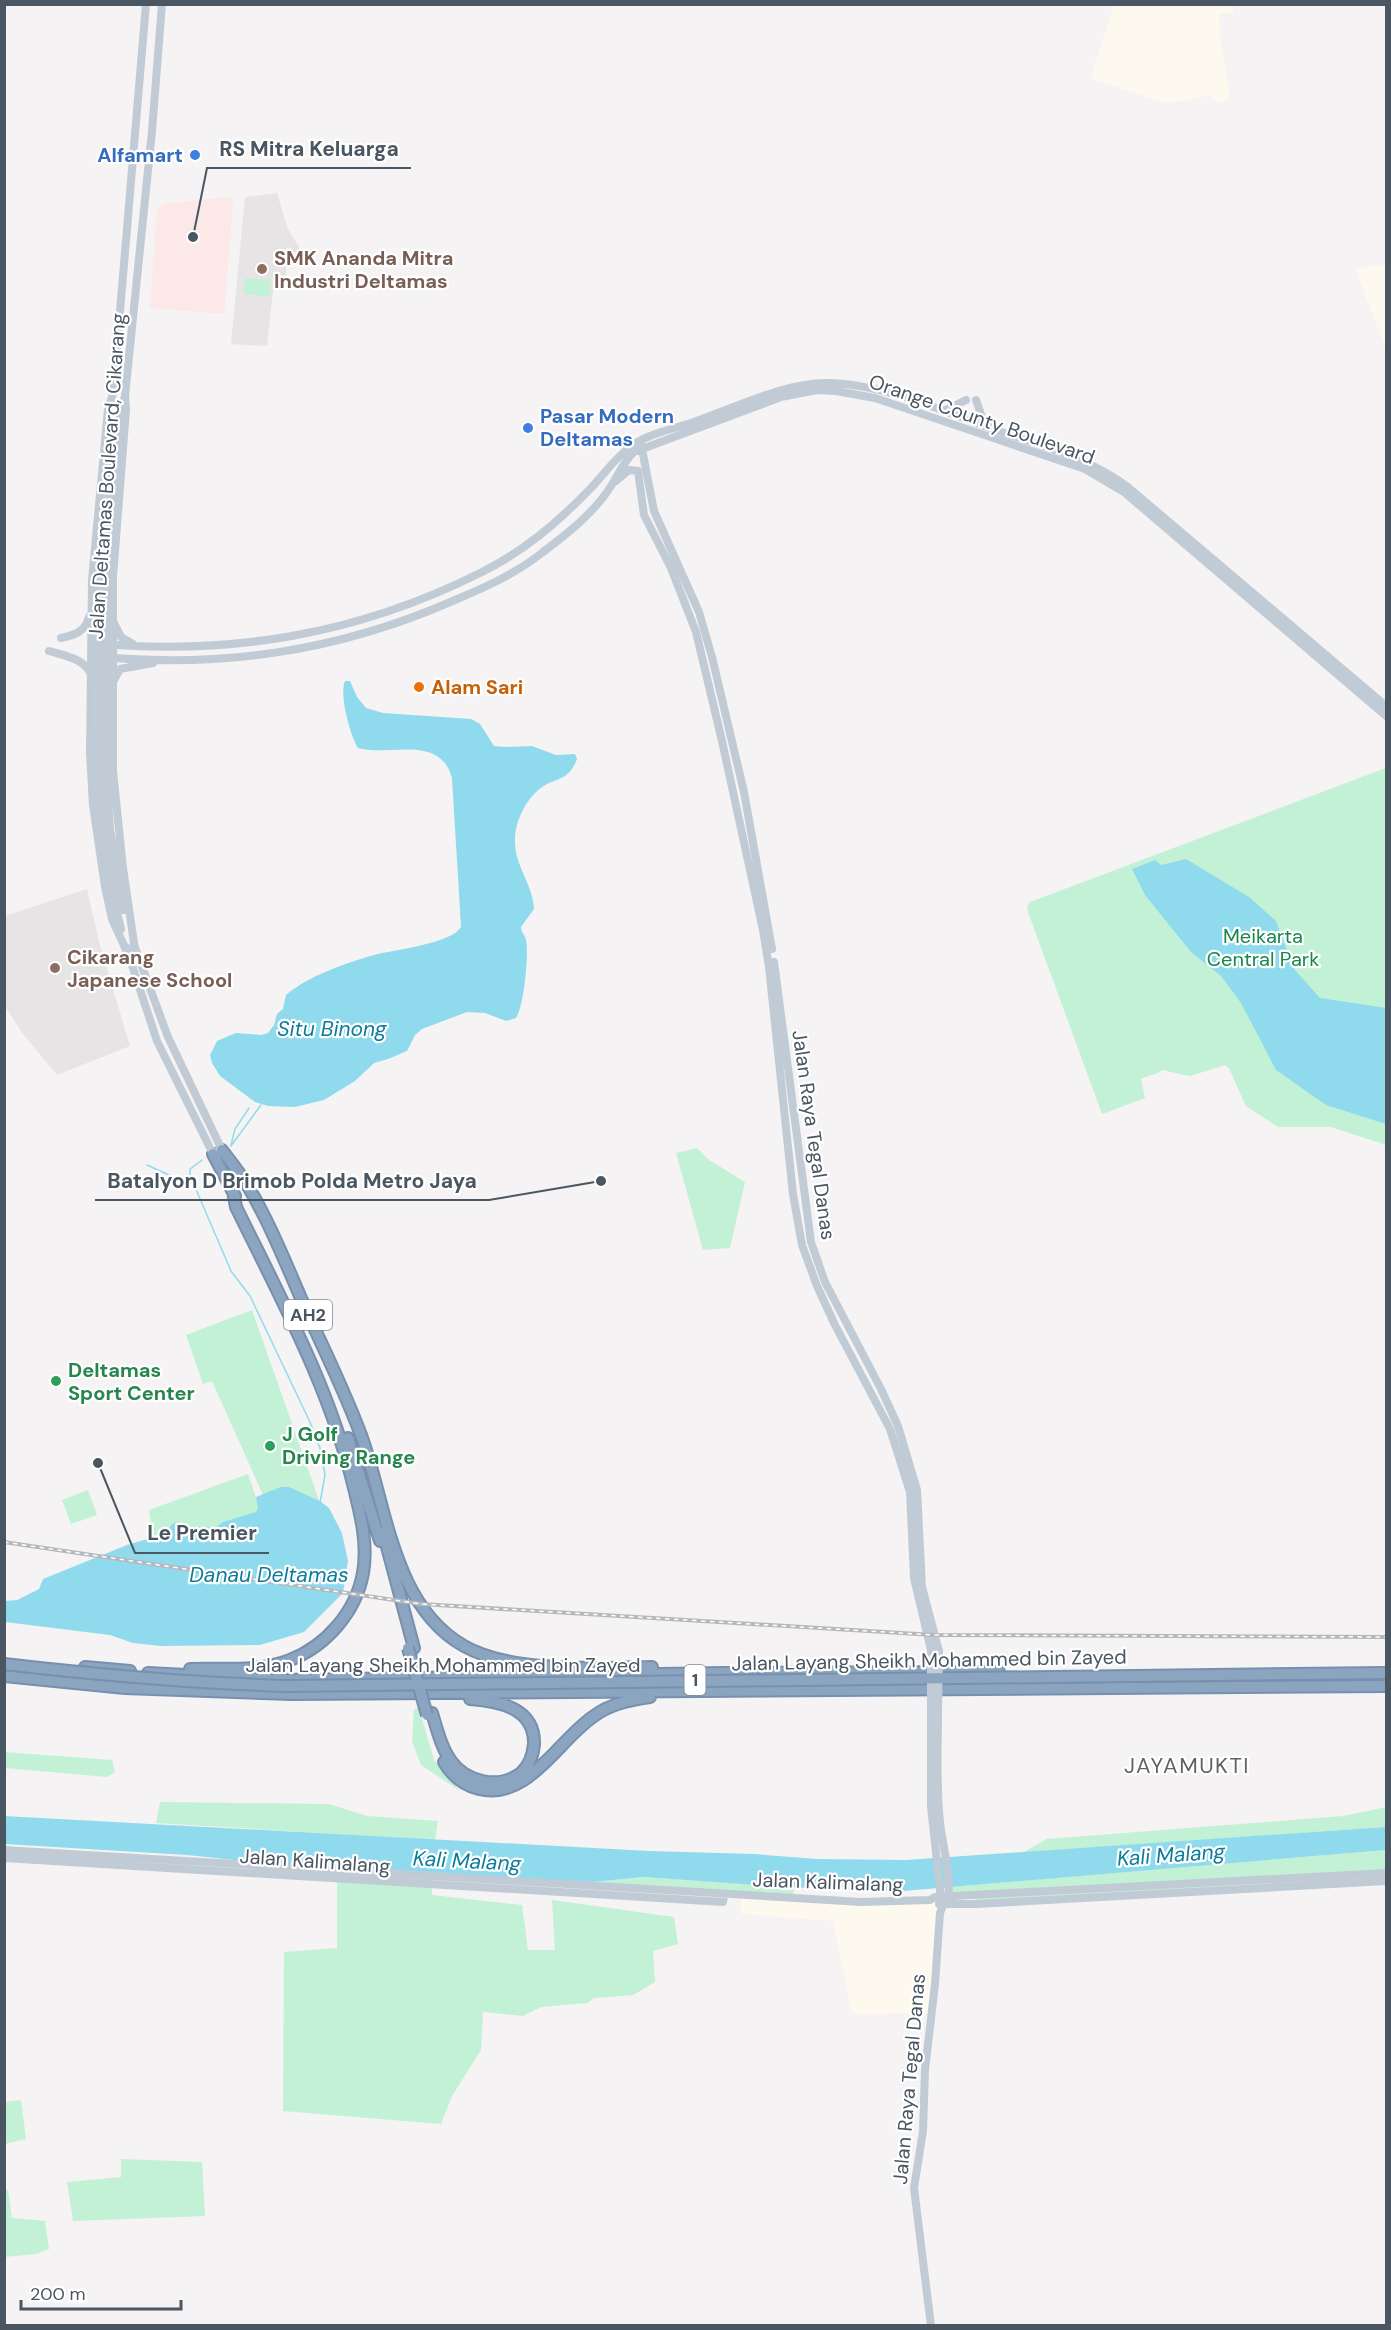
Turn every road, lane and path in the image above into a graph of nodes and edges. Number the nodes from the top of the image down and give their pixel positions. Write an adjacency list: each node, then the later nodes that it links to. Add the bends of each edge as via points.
1 (146, 4): 3 (main road)
2 (162, 4): 4 (main road, Jalan Deltamas Boulevard, Cikarang)
3 (113, 394): 13 (main road); 14 (main road, Jalan Deltamas Boulevard, Cikarang, via 108,409 96,531)
4 (125, 396): 13 (main road, via 120,409); 15 (main road, Jalan Deltamas Boulevard, Cikarang)
5 (966, 400): 7 (main road)
6 (976, 400): 8 (main road, via 982,417)
7 (943, 411): 8 (main road, Orange County Boulevard); 9 (main road, Orange County Boulevard, via 861,387 811,384 781,391)
8 (995, 430): 30 (main road, Orange County Boulevard, via 1089,463 1123,483)
9 (637, 451): 10 (main road, Jalan Raya Tegal Danas); 11 (main road, via 619,458); 12 (main road); 17 (main road, Jalan Raya Tegal Danas, via 654,511); 31 (main road, Orange County Boulevard, via 781,397 808,391 836,391 875,398 1085,470 1124,492)
10 (638, 471): 12 (main road, via 629,470); 19 (main road, Jalan Raya Tegal Danas, via 644,515 671,568)
11 (604, 474): 12 (main road, via 612,476); 16 (main road, via 548,529 499,562 421,599)
12 (612, 485): 21 (main road, via 560,539 506,576 426,613)
13 (103, 587): 33 (main road, bridge, via 102,821 108,870)
14 (92, 610): 18 (main road, via 82,630); 20 (main road, Jalan Deltamas Boulevard, Cikarang)
15 (113, 619): 22 (main road, Jalan Deltamas Boulevard, Cikarang); 23 (main road, via 121,637)
16 (323, 630): 21 (main road); 23 (main road, via 219,646)
17 (707, 637): 19 (main road); 32 (main road, Jalan Raya Tegal Danas)
18 (61, 638)
19 (698, 640): 32 (main road, Jalan Raya Tegal Danas)
20 (91, 643): 22 (main road); 25 (main road, Jalan Deltamas Boulevard, Cikarang)
21 (326, 644): 27 (main road, via 253,657)
22 (112, 645): 23 (main road); 26 (main road, Jalan Deltamas Boulevard, Cikarang)
23 (139, 645)
24 (49, 651): 28 (main road, via 77,660 87,666)
25 (91, 656): 26 (main road); 28 (main road, Jalan Deltamas Boulevard, Cikarang / AH2)
26 (112, 658): 27 (main road); 29 (main road, Jalan Deltamas Boulevard, Cikarang / AH2)
27 (162, 660): 29 (main road, via 120,669)
28 (91, 675): 33 (main road, Jalan Deltamas Boulevard, Cikarang / AH2, via 90,752 97,840 112,919)
29 (112, 689): 33 (main road, Jalan Deltamas Boulevard, Cikarang / AH2, via 112,771)
30 (1386, 706)
31 (1386, 716)
32 (727, 740): 55 (main road, Jalan Raya Tegal Danas, bridge, via 769,947 793,1194 802,1245 817,1286 890,1429 910,1492 914,1578 935,1650 931,1806 942,1857)
33 (131, 951): 34 (main road, AH2, via 157,1041)
34 (218, 1152): 35 (highway, AH2); 36 (highway, AH2, via 246,1183 287,1267 361,1436)
35 (233, 1191): 37 (highway, AH2, via 301,1321 323,1373 354,1455); 41 (highway, via 236,1207 283,1299 340,1432 363,1530 362,1580 350,1609 334,1629 315,1647 290,1660 257,1667)
36 (375, 1490): 37 (highway); 43 (highway, via 414,1593 442,1630 464,1646 520,1663 676,1667)
37 (411, 1648): 49 (highway)
38 (4, 1660): 41 (highway, 1)
39 (4, 1664): 42 (highway, Jalan Layang Sheikh Mohammed bin Zayed / 1, bridge, via 84,1674 287,1686)
40 (4, 1669): 45 (highway, Jalan Layang Sheikh Mohammed bin Zayed / 1, bridge, via 217,1688)
41 (130, 1671): 43 (highway, 1, via 282,1680)
42 (1386, 1672): 43 (highway, 1)
43 (724, 1673)
44 (4, 1676): 48 (highway, 1, via 125,1689)
45 (1386, 1680)
46 (1386, 1686): 47 (highway, 1)
47 (692, 1692): 48 (highway, 1); 49 (highway, via 637,1699 600,1711 528,1778 492,1791 464,1783 450,1771 436,1745)
48 (291, 1694): 49 (highway, via 319,1698 456,1698 502,1703 519,1711 528,1721 534,1742 531,1758 520,1773 503,1781 482,1782 469,1777 447,1754)
49 (430, 1714)
50 (4, 1850): 54 (main road, Jalan Kalimalang)
51 (4, 1858): 54 (main road, Jalan Kalimalang)
52 (1386, 1873): 56 (main road)
53 (1386, 1881): 56 (main road)
54 (724, 1899): 55 (main road, Jalan Kalimalang)
55 (944, 1900): 56 (main road, Jalan Kalimalang); 57 (main road, Jalan Raya Tegal Danas, via 914,2188)
56 (977, 1900)
57 (931, 2325)

